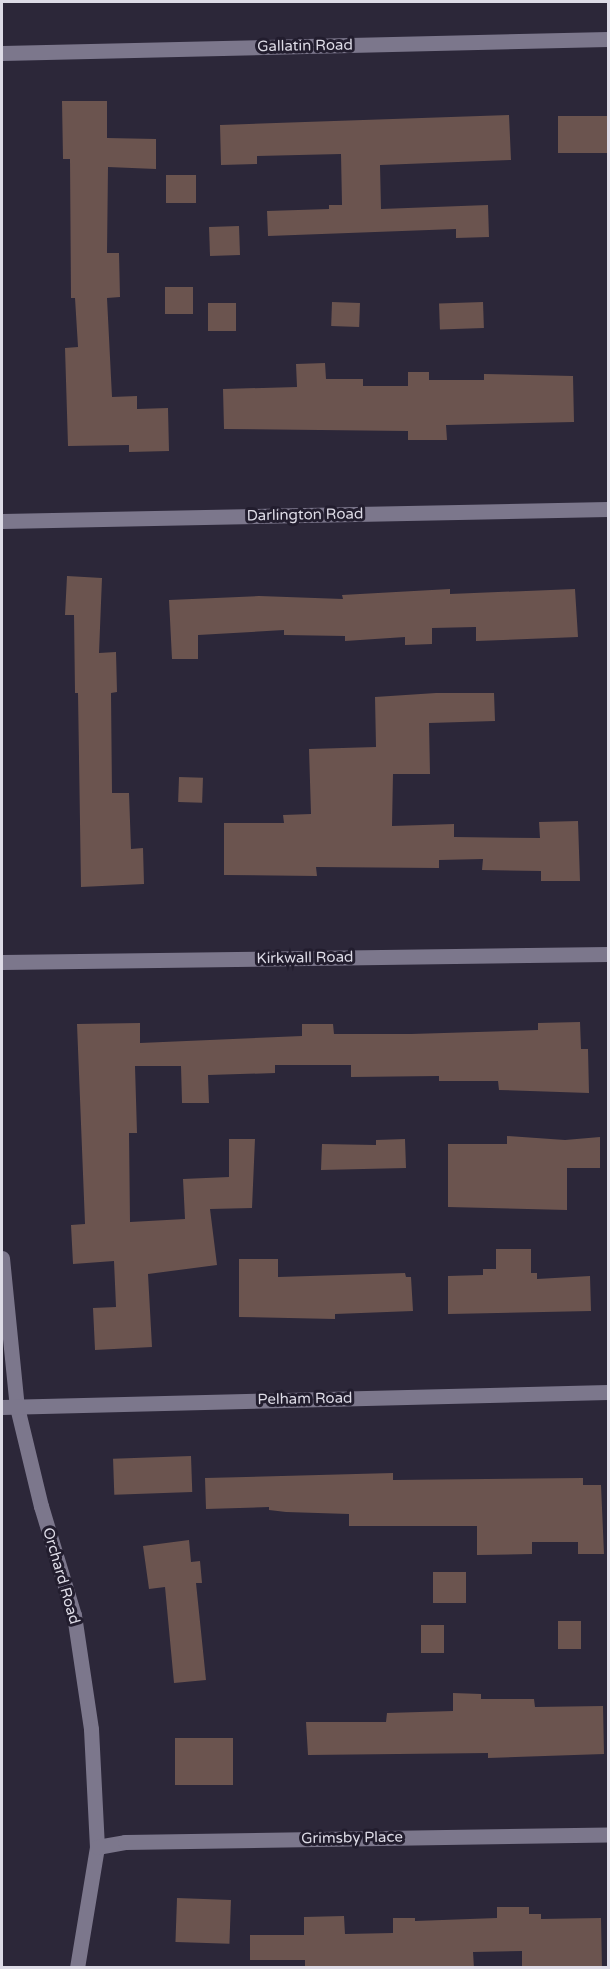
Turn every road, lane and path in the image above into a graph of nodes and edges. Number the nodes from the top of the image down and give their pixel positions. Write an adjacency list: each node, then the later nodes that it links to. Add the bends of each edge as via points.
1 (609, 39): 2 (street, Gallatin Road)
2 (2, 53)
3 (609, 509): 4 (street, Darlington Road)
4 (2, 521)
5 (609, 954): 6 (street, Kirkwall Road)
6 (2, 962)
7 (2, 1258): 10 (street, Orchard Road)
8 (609, 1392): 10 (street, Pelham Road)
9 (2, 1407): 10 (street, Pelham Road)
10 (17, 1407): 12 (street, Orchard Road, via 41,1506 74,1615 91,1730)
11 (609, 1834): 12 (street, Grimsby Place, via 125,1842)
12 (97, 1847): 13 (street, Orchard Road)
13 (77, 1968)

